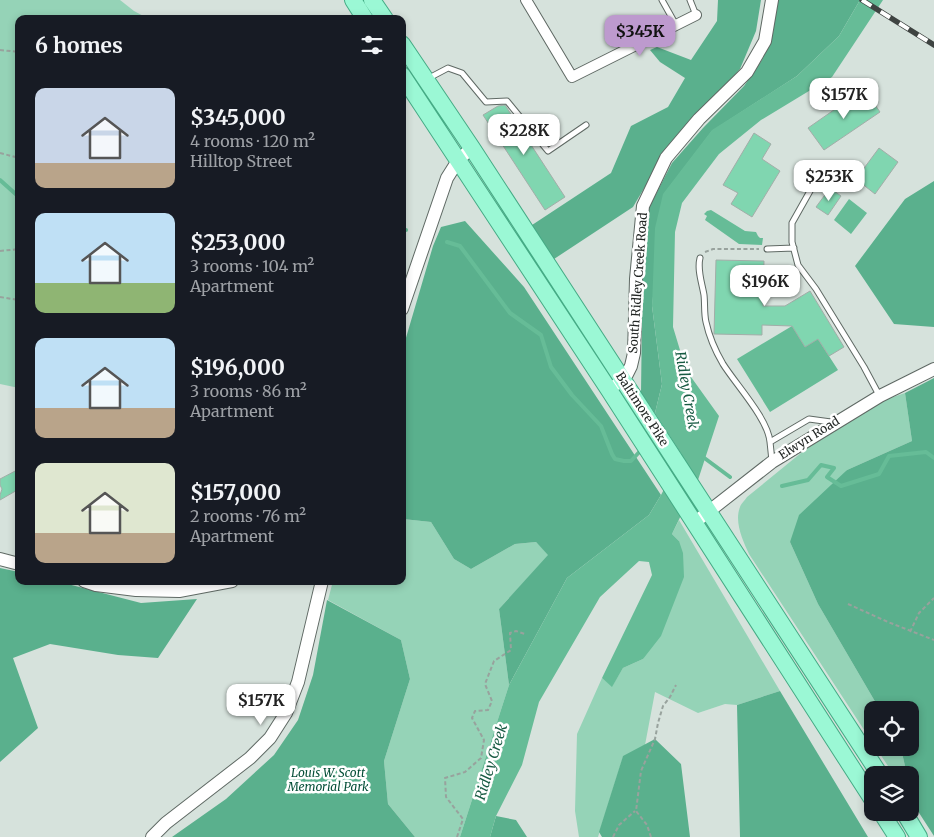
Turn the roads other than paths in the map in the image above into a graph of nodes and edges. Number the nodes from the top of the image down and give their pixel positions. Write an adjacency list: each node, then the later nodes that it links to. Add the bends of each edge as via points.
1 (352, 0): 7 (main road)
2 (372, 0): 8 (main road)
3 (526, 0): 10 (street, via 572,77)
4 (662, 0): 10 (lane)
5 (690, 0): 9 (lane)
6 (772, 0): 23 (street, South Ridley Creek Road, via 765,41 747,72 699,119 666,158 643,206 636,279 634,353)
7 (362, 15)
8 (382, 15)
9 (696, 15): 10 (street)
10 (677, 25)
11 (406, 50): 12 (main road, Baltimore Pike)
12 (426, 79): 14 (lane, via 448,68 462,73 486,102 508,101 548,151); 15 (main road, Baltimore Pike)
13 (406, 81): 16 (main road, Baltimore Pike)
14 (586, 125)
15 (472, 148): 16 (street); 23 (main road, Baltimore Pike)
16 (459, 159): 21 (street, via 442,189); 24 (main road, Baltimore Pike)
17 (814, 184): 19 (lane, via 792,222)
18 (767, 248): 19 (lane)
19 (794, 248): 25 (lane, via 798,264)
20 (700, 258): 27 (lane, via 705,321 712,342 769,433)
21 (406, 297)
22 (934, 369): 25 (street, Elwyn Road)
23 (623, 379): 24 (street, South Ridley Creek Road); 29 (main road, Baltimore Pike)
24 (609, 390): 30 (main road, Baltimore Pike)
25 (880, 396): 26 (street, Elwyn Road)
26 (834, 423): 27 (lane, via 808,418); 28 (street, Elwyn Road)
27 (770, 442): 28 (lane)
28 (772, 462): 29 (street, Elwyn Road)
29 (709, 511): 30 (street, Elwyn Road); 36 (main road, Baltimore Pike)
30 (690, 517): 37 (main road, Baltimore Pike)
31 (0, 559): 32 (street)
32 (15, 563)
33 (96, 585): 34 (street, via 180,591)
34 (211, 585)
35 (321, 585): 40 (street, via 298,682 286,713 270,738)
36 (874, 766)
37 (864, 787)
38 (887, 821): 41 (main road)
39 (909, 821): 42 (main road)
40 (152, 837)
41 (897, 837)
42 (919, 837)

